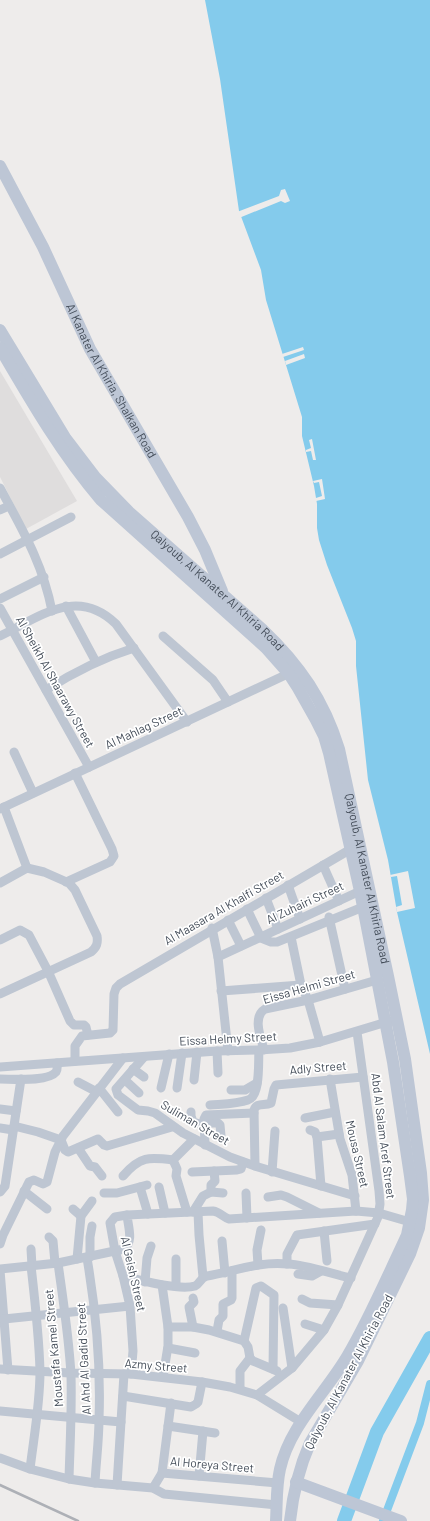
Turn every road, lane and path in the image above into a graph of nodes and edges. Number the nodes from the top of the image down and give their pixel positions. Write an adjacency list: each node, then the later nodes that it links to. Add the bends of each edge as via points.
1 (0, 166): 13 (main road, Al Kanater Al Khiria, Shalkan Road, via 43,247 90,349 188,517)
2 (0, 330): 4 (main road, Qalyoub, Al Kanater Al Khiria Road)
3 (0, 348): 4 (main road, Qalyoub, Al Kanater Al Khiria Road)
4 (30, 391): 9 (main road, Qalyoub, Al Kanater Al Khiria Road, via 58,445 87,484 114,513)
5 (0, 488): 6 (street)
6 (9, 506): 7 (street); 10 (street)
7 (0, 510)
8 (71, 517): 10 (street)
9 (150, 538): 13 (main road, Qalyoub, Al Kanater Al Khiria Road); 23 (main road, Qalyoub, Al Kanater Al Khiria Road)
10 (27, 540): 11 (street); 12 (street)
11 (0, 554)
12 (44, 577): 14 (street); 17 (street)
13 (224, 594): 23 (main road, Qalyoub, Al Kanater Al Khiria Road, via 276,642)
14 (0, 599)
15 (66, 606): 17 (street); 21 (street, via 97,609 116,624); 22 (street)
16 (0, 608): 18 (street, Al Sheikh Al Shaarawy Street)
17 (52, 611): 18 (street)
18 (12, 630): 19 (street); 24 (street, Al Sheikh Al Shaarawy Street)
19 (0, 636)
20 (164, 636): 25 (street, via 213,680)
21 (134, 648): 22 (street); 26 (street)
22 (96, 662): 24 (street)
23 (294, 671): 25 (street, Al Mahlag Street); 32 (main road, Qalyoub, Al Kanater Al Khiria Road, via 324,736); 61 (main road, Qalyoub, Al Kanater Al Khiria Road, via 319,699 334,731 339,749)
24 (46, 690): 28 (street, Al Sheikh Al Shaarawy Street)
25 (228, 702): 26 (street, Al Mahlag Street)
26 (186, 722): 28 (street, Al Mahlag Street)
27 (14, 752): 30 (street)
28 (89, 767): 29 (street, Al Mahlag Street)
29 (75, 774): 30 (street, Al Mahlag Street); 35 (street, via 114,856 110,862)
30 (33, 794): 31 (street, Al Mahlag Street)
31 (2, 808): 34 (street)
32 (351, 848): 33 (street, Al Maasara Al Khalfi Street); 38 (main road, Qalyoub, Al Kanater Al Khiria Road)
33 (323, 865): 37 (street, Al Maasara Al Khalfi Street); 40 (street)
34 (27, 868): 35 (street); 36 (street)
35 (66, 882): 54 (street, via 75,890 97,936 97,945 91,952)
36 (0, 883)
37 (288, 885): 39 (street, Al Maasara Al Khalfi Street); 44 (street)
38 (360, 891): 40 (street, Al Zuhairi Street); 42 (main road, Qalyoub, Al Kanater Al Khiria Road)
39 (266, 898): 43 (street, Al Maasara Al Khalfi Street); 48 (street)
40 (339, 901): 41 (street, Al Zuhairi Street)
41 (326, 907): 44 (street, Al Zuhairi Street); 46 (street)
42 (363, 907): 46 (street, Al Zuhairi Street); 55 (main road, Qalyoub, Al Kanater Al Khiria Road)
43 (247, 909): 45 (street, Al Maasara Al Khalfi Street); 50 (street)
44 (300, 919): 48 (street, Al Zuhairi Street)
45 (228, 920): 47 (street, Al Maasara Al Khalfi Street); 52 (street)
46 (330, 921): 49 (street, Al Zuhairi Street); 57 (street)
47 (212, 928): 53 (street); 63 (street, Al Maasara Al Khalfi Street, via 120,984 114,994 113,1030 110,1033)
48 (278, 929): 50 (street, Al Zuhairi Street)
49 (291, 937): 50 (street, Al Zuhairi Street, via 278,942); 56 (street)
50 (261, 938): 52 (street, Al Zuhairi Street)
51 (0, 940): 54 (street, via 16,931 25,932)
52 (241, 946): 53 (street, Al Zuhairi Street)
53 (218, 957): 58 (street)
54 (48, 971): 59 (street); 63 (street, via 70,1021 74,1025 84,1025)
55 (377, 980): 57 (street, Eissa Helmi Street); 61 (main road, Qalyoub, Al Kanater Al Khiria Road)
56 (301, 985): 58 (street); 60 (street)
57 (345, 989): 60 (street, Eissa Helmi Street)
58 (221, 991): 67 (street)
59 (0, 994)
60 (308, 1000): 64 (street); 65 (street, Eissa Helmi Street, via 262,1011 258,1017)
61 (391, 1021): 62 (street, Eissa Helmy Street); 148 (main road, Qalyoub, Al Kanater Al Khiria Road, via 412,1187); 222 (main road, Qalyoub, Al Kanater Al Khiria Road, via 405,1059 423,1186 422,1214 410,1254 366,1346 310,1443)
62 (357, 1032): 64 (street, Eissa Helmy Street); 79 (street, Abd Al Salam Aref Street)
63 (88, 1035): 73 (street, via 82,1036 75,1046)
64 (320, 1042): 65 (street, Eissa Helmy Street)
65 (261, 1050): 67 (street, Eissa Helmy Street); 86 (street)
66 (218, 1051): 67 (street, Eissa Helmy Street); 68 (street, Eissa Helmy Street); 77 (street)
67 (228, 1051)
68 (197, 1052): 69 (street, Eissa Helmy Street); 84 (street)
69 (182, 1053): 70 (street, Eissa Helmy Street); 88 (street)
70 (169, 1054): 71 (street, Eissa Helmy Street); 87 (street)
71 (144, 1057): 72 (street, Eissa Helmy Street); 76 (street, Suliman Street)
72 (123, 1058): 73 (street, Eissa Helmy Street); 89 (street)
73 (75, 1061): 74 (street, Eissa Helmy Street)
74 (57, 1063): 75 (street, Eissa Helmy Street); 81 (street, via 55,1073 46,1078)
75 (0, 1067)
76 (133, 1069): 78 (street); 83 (street, Suliman Street)
77 (218, 1073)
78 (144, 1077)
79 (363, 1077): 82 (street, Adly Street); 142 (street, Abd Al Salam Aref Street, via 380,1191)
80 (0, 1079): 81 (street)
81 (22, 1079): 96 (street)
82 (330, 1079): 99 (street, Mousa Street); 100 (street, Adly Street, via 278,1084 274,1089 271,1103 255,1107)
83 (124, 1080): 91 (street); 105 (street, Suliman Street, via 116,1089 118,1095 138,1110 155,1113)
84 (194, 1080)
85 (78, 1082): 89 (street)
86 (257, 1083): 90 (street, via 245,1090); 92 (street, via 254,1096)
87 (160, 1088)
88 (177, 1088)
89 (98, 1090): 97 (street); 114 (street)
90 (232, 1090)
91 (139, 1093)
92 (239, 1102): 93 (street); 102 (street)
93 (226, 1103): 94 (street); 101 (street)
94 (214, 1108): 101 (street); 104 (street, via 206,1115)
95 (0, 1109): 96 (street)
96 (16, 1111): 107 (street)
97 (118, 1112)
98 (191, 1112): 104 (street, via 193,1122)
99 (335, 1112): 103 (street); 110 (street, Mousa Street)
100 (254, 1113): 102 (street); 119 (street)
101 (226, 1114): 102 (street)
102 (238, 1114)
103 (305, 1118)
104 (204, 1124): 111 (street, via 218,1123); 115 (street)
105 (172, 1127): 113 (street, Suliman Street); 116 (street, via 107,1146 98,1139)
106 (0, 1128): 107 (street)
107 (14, 1128): 114 (street, via 38,1132); 123 (street)
108 (310, 1130): 112 (street)
109 (275, 1131): 122 (street)
110 (339, 1134): 112 (street); 134 (street, Mousa Street, via 352,1175)
111 (221, 1136)
112 (317, 1137): 126 (street)
113 (194, 1139): 115 (street, Suliman Street); 117 (street)
114 (61, 1140): 116 (street, via 66,1152); 128 (street, via 47,1182 43,1184 32,1180 28,1182)
115 (205, 1145): 118 (street, Suliman Street)
116 (78, 1148): 124 (street, via 90,1166 95,1167)
117 (173, 1160): 125 (street, via 151,1157 135,1164); 140 (street, via 177,1170 176,1176)
118 (244, 1162): 119 (street, Suliman Street); 120 (street, via 239,1170)
119 (255, 1166): 122 (street, Suliman Street)
120 (214, 1171): 121 (street); 130 (street, via 215,1181 211,1185)
121 (192, 1172)
122 (272, 1172): 126 (street, Suliman Street)
123 (3, 1175): 129 (street, via 5,1186)
124 (102, 1176)
125 (123, 1176)
126 (321, 1186): 134 (street, Suliman Street)
127 (159, 1187): 144 (street)
128 (24, 1191): 137 (street); 155 (street)
129 (0, 1192)
130 (211, 1192): 132 (street); 140 (street, via 203,1196)
131 (104, 1193): 143 (street, via 117,1193 144,1186)
132 (223, 1193)
133 (246, 1193): 147 (street)
134 (355, 1196): 139 (street, Mousa Street)
135 (268, 1197): 141 (street, via 287,1197)
136 (92, 1201): 146 (street)
137 (47, 1209)
138 (73, 1209): 146 (street)
139 (356, 1211): 141 (street); 142 (street)
140 (193, 1212): 144 (street); 147 (street, via 217,1212 229,1219); 172 (street, via 199,1235)
141 (321, 1213): 147 (street)
142 (379, 1213): 148 (street); 149 (street, Abd Al Salam Aref Street)
143 (148, 1214): 144 (street); 145 (street)
144 (165, 1214)
145 (127, 1215): 158 (street, via 129,1243 124,1249); 158 (street, Al Geish Street, via 110,1220)
146 (81, 1216): 160 (street)
147 (247, 1218)
148 (410, 1222): 213 (main road, Qalyoub, Al Kanater Al Khiria Road, via 401,1248 353,1345 336,1374)
149 (376, 1224): 152 (street); 173 (street, Abd Al Salam Aref Street)
150 (92, 1226): 159 (street, Al Ahd Al Gadid Street)
151 (261, 1230): 165 (street, via 257,1250)
152 (324, 1231): 162 (street); 164 (street, via 297,1235 287,1254)
153 (49, 1237): 163 (street, Moustafa Kamel Street, via 53,1241)
154 (222, 1241): 169 (street)
155 (0, 1244)
156 (151, 1246): 174 (street)
157 (31, 1249): 166 (street)
158 (115, 1251): 159 (street); 171 (street, Al Geish Street)
159 (88, 1257): 160 (street); 182 (street, Al Ahd Al Gadid Street)
160 (77, 1259): 163 (street)
161 (176, 1259): 176 (street)
162 (327, 1261)
163 (56, 1263): 166 (street); 183 (street, Moustafa Kamel Street)
164 (287, 1264): 165 (street); 168 (street)
165 (258, 1265): 169 (street)
166 (31, 1266): 167 (street); 184 (street)
167 (0, 1270): 185 (street)
168 (321, 1271): 170 (street, via 312,1276); 173 (street)
169 (228, 1272): 172 (street); 190 (street, via 232,1298 223,1304 223,1316)
170 (298, 1274)
171 (123, 1276): 174 (street); 179 (street, Al Geish Street)
172 (204, 1277): 176 (street, via 194,1286)
173 (351, 1278): 180 (street, Abd Al Salam Aref Street)
174 (145, 1282): 175 (street)
175 (162, 1285): 176 (street); 187 (street)
176 (176, 1286)
177 (193, 1298): 188 (street, via 194,1302 189,1308)
178 (302, 1299): 180 (street, via 310,1303)
179 (130, 1306): 182 (street); 201 (street, Al Geish Street, via 132,1336)
180 (338, 1306): 189 (street, Abd Al Salam Aref Street)
181 (283, 1308): 197 (street)
182 (95, 1310): 183 (street); 200 (street, Al Ahd Al Gadid Street)
183 (65, 1314): 184 (street); 199 (street, Moustafa Kamel Street)
184 (38, 1316): 185 (street); 198 (street)
185 (4, 1319): 195 (street)
186 (305, 1324): 189 (street)
187 (168, 1327): 188 (street); 192 (street)
188 (193, 1327): 190 (street)
189 (324, 1330): 197 (street, Abd Al Salam Aref Street)
190 (216, 1331): 191 (street)
191 (244, 1341): 194 (street); 196 (street, via 256,1288 261,1286 274,1294)
192 (168, 1348): 193 (street); 202 (street)
193 (194, 1353)
194 (250, 1358): 196 (street); 204 (street, via 240,1371)
195 (4, 1369): 198 (street, Azmy Street)
196 (274, 1369): 197 (street)
197 (288, 1371): 205 (street, Abd Al Salam Aref Street)
198 (40, 1372): 199 (street, Azmy Street); 209 (street)
199 (70, 1373): 200 (street, Azmy Street); 210 (street, Moustafa Kamel Street)
200 (99, 1374): 201 (street, Azmy Street); 211 (street, Al Ahd Al Gadid Street)
201 (128, 1374): 202 (street, Azmy Street); 206 (street, Al Geish Street)
202 (163, 1377): 203 (street, Azmy Street)
203 (202, 1382): 204 (street, Azmy Street); 207 (street, via 196,1404 191,1407)
204 (240, 1389): 205 (street, Azmy Street)
205 (257, 1395): 213 (street, Azmy Street)
206 (123, 1396): 207 (street); 212 (street, Al Geish Street)
207 (171, 1403): 214 (street)
208 (0, 1411): 209 (street)
209 (38, 1415): 210 (street); 218 (street)
210 (72, 1418): 211 (street); 221 (street, Moustafa Kamel Street)
211 (99, 1420): 212 (street); 223 (street, Al Ahd Al Gadid Street)
212 (121, 1422): 225 (street, Al Geish Street)
213 (301, 1422): 224 (main road, Qalyoub, Al Kanater Al Khiria Road, via 288,1445)
214 (168, 1426): 215 (street); 219 (street)
215 (203, 1431): 216 (street); 220 (street)
216 (215, 1432)
217 (0, 1458): 218 (street)
218 (30, 1469): 221 (street)
219 (162, 1473): 220 (street, Al Horeya Street); 226 (street, Al Horeya Street)
220 (199, 1476): 224 (street, Al Horeya Street)
221 (69, 1479): 223 (street)
222 (296, 1482): 229 (main road, Qalyoub, Al Kanater Al Khiria Road); 230 (main road)
223 (95, 1483): 225 (street)
224 (278, 1483): 227 (main road, Qalyoub, Al Kanater Al Khiria Road)
225 (117, 1485): 226 (street)
226 (153, 1488): 227 (street, via 164,1494)
227 (277, 1505): 228 (main road, Qalyoub, Al Kanater Al Khiria Road)
228 (276, 1521)
229 (290, 1521)
230 (401, 1521)

